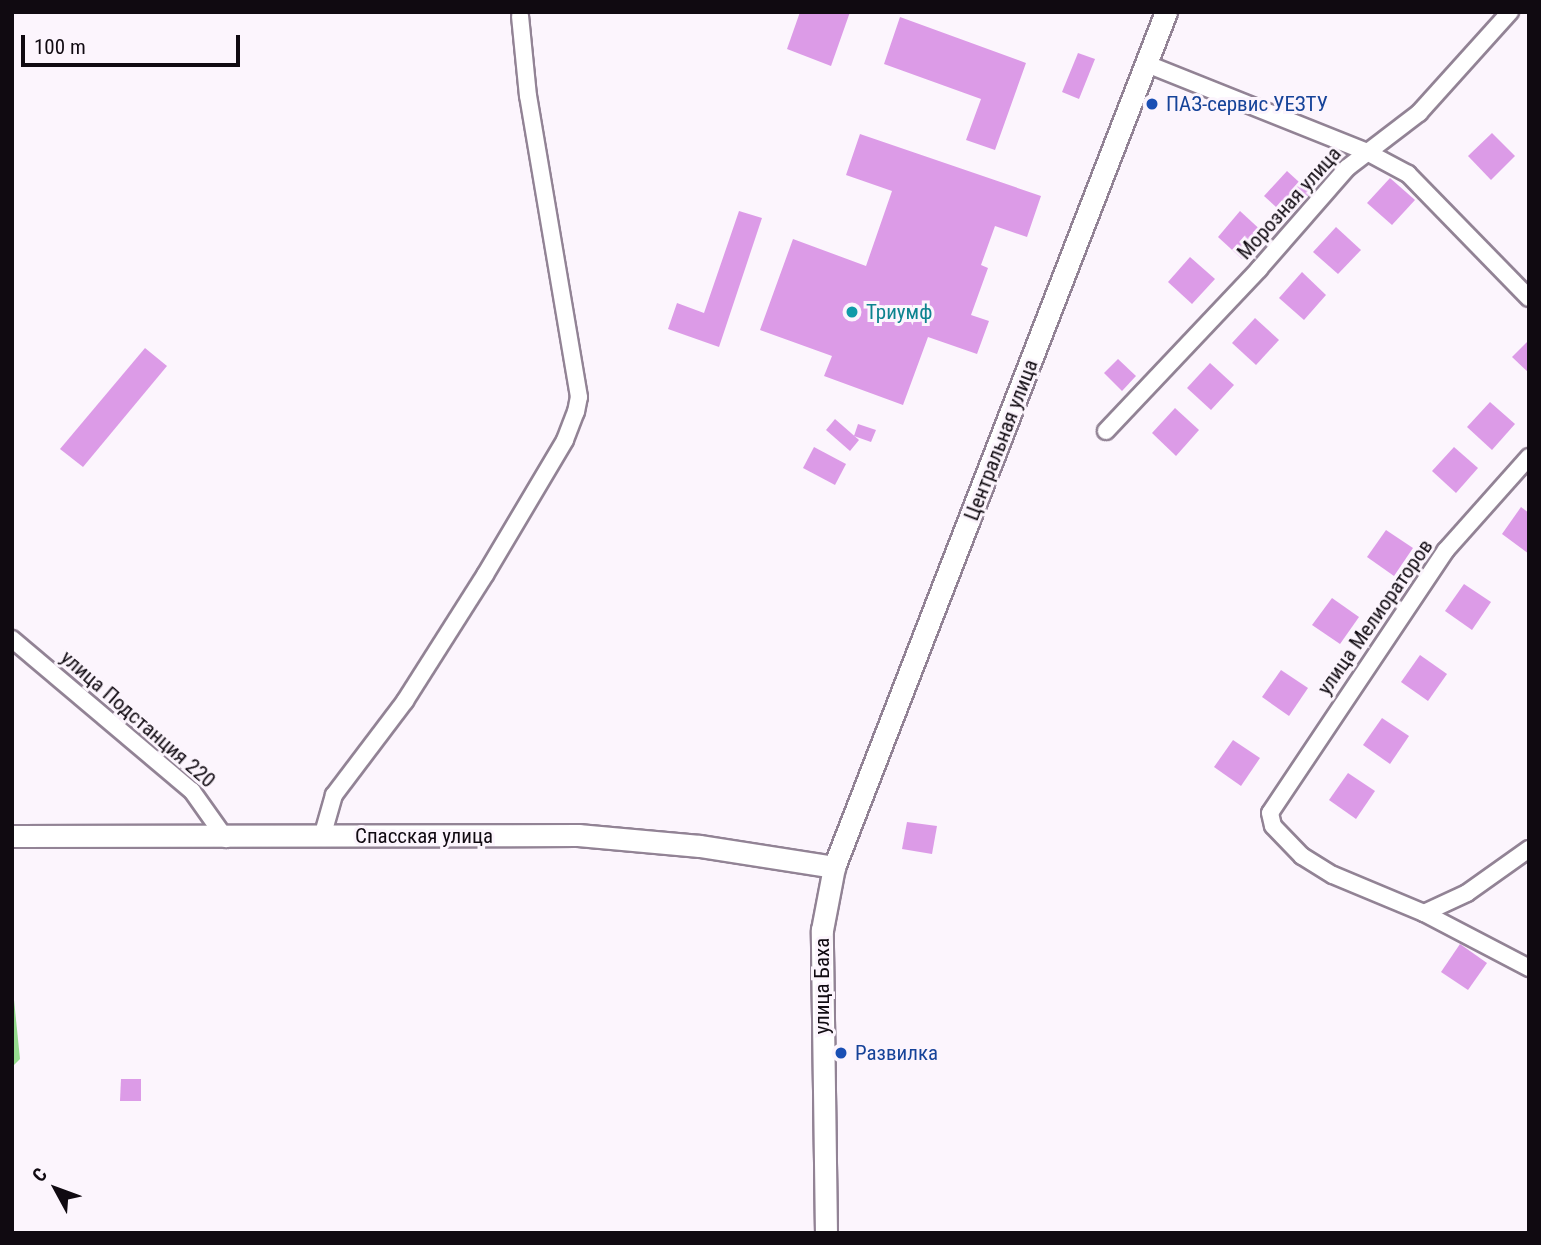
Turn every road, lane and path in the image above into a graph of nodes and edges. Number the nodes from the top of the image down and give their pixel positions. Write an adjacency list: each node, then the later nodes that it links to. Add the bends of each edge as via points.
1 (1166, 12): 4 (street, Центральная улица)
2 (1510, 12): 5 (street, Морозная улица, via 1419,113)
3 (520, 16): 11 (street, via 528,96 579,397 576,412 565,440 485,575 405,701 334,794)
4 (1147, 64): 5 (street); 14 (street, Центральная улица)
5 (1365, 151): 6 (street, via 1408,174 1433,195); 7 (street, Морозная улица)
6 (1529, 298)
7 (1105, 431)
8 (1529, 457): 15 (street, улица Мелиораторов, via 1439,560 1270,813 1273,827 1302,856)
9 (12, 639): 12 (street, улица Подстанция 220, via 192,791)
10 (12, 836): 12 (street, Спасская улица)
11 (322, 837): 12 (street, Спасская улица); 14 (street, Спасская улица, via 578,835 700,846)
12 (226, 839)
13 (1529, 849): 15 (street, via 1466,893)
14 (834, 866): 17 (street, улица Баха, via 822,930)
15 (1424, 913): 16 (street)
16 (1529, 968)
17 (826, 1233)

